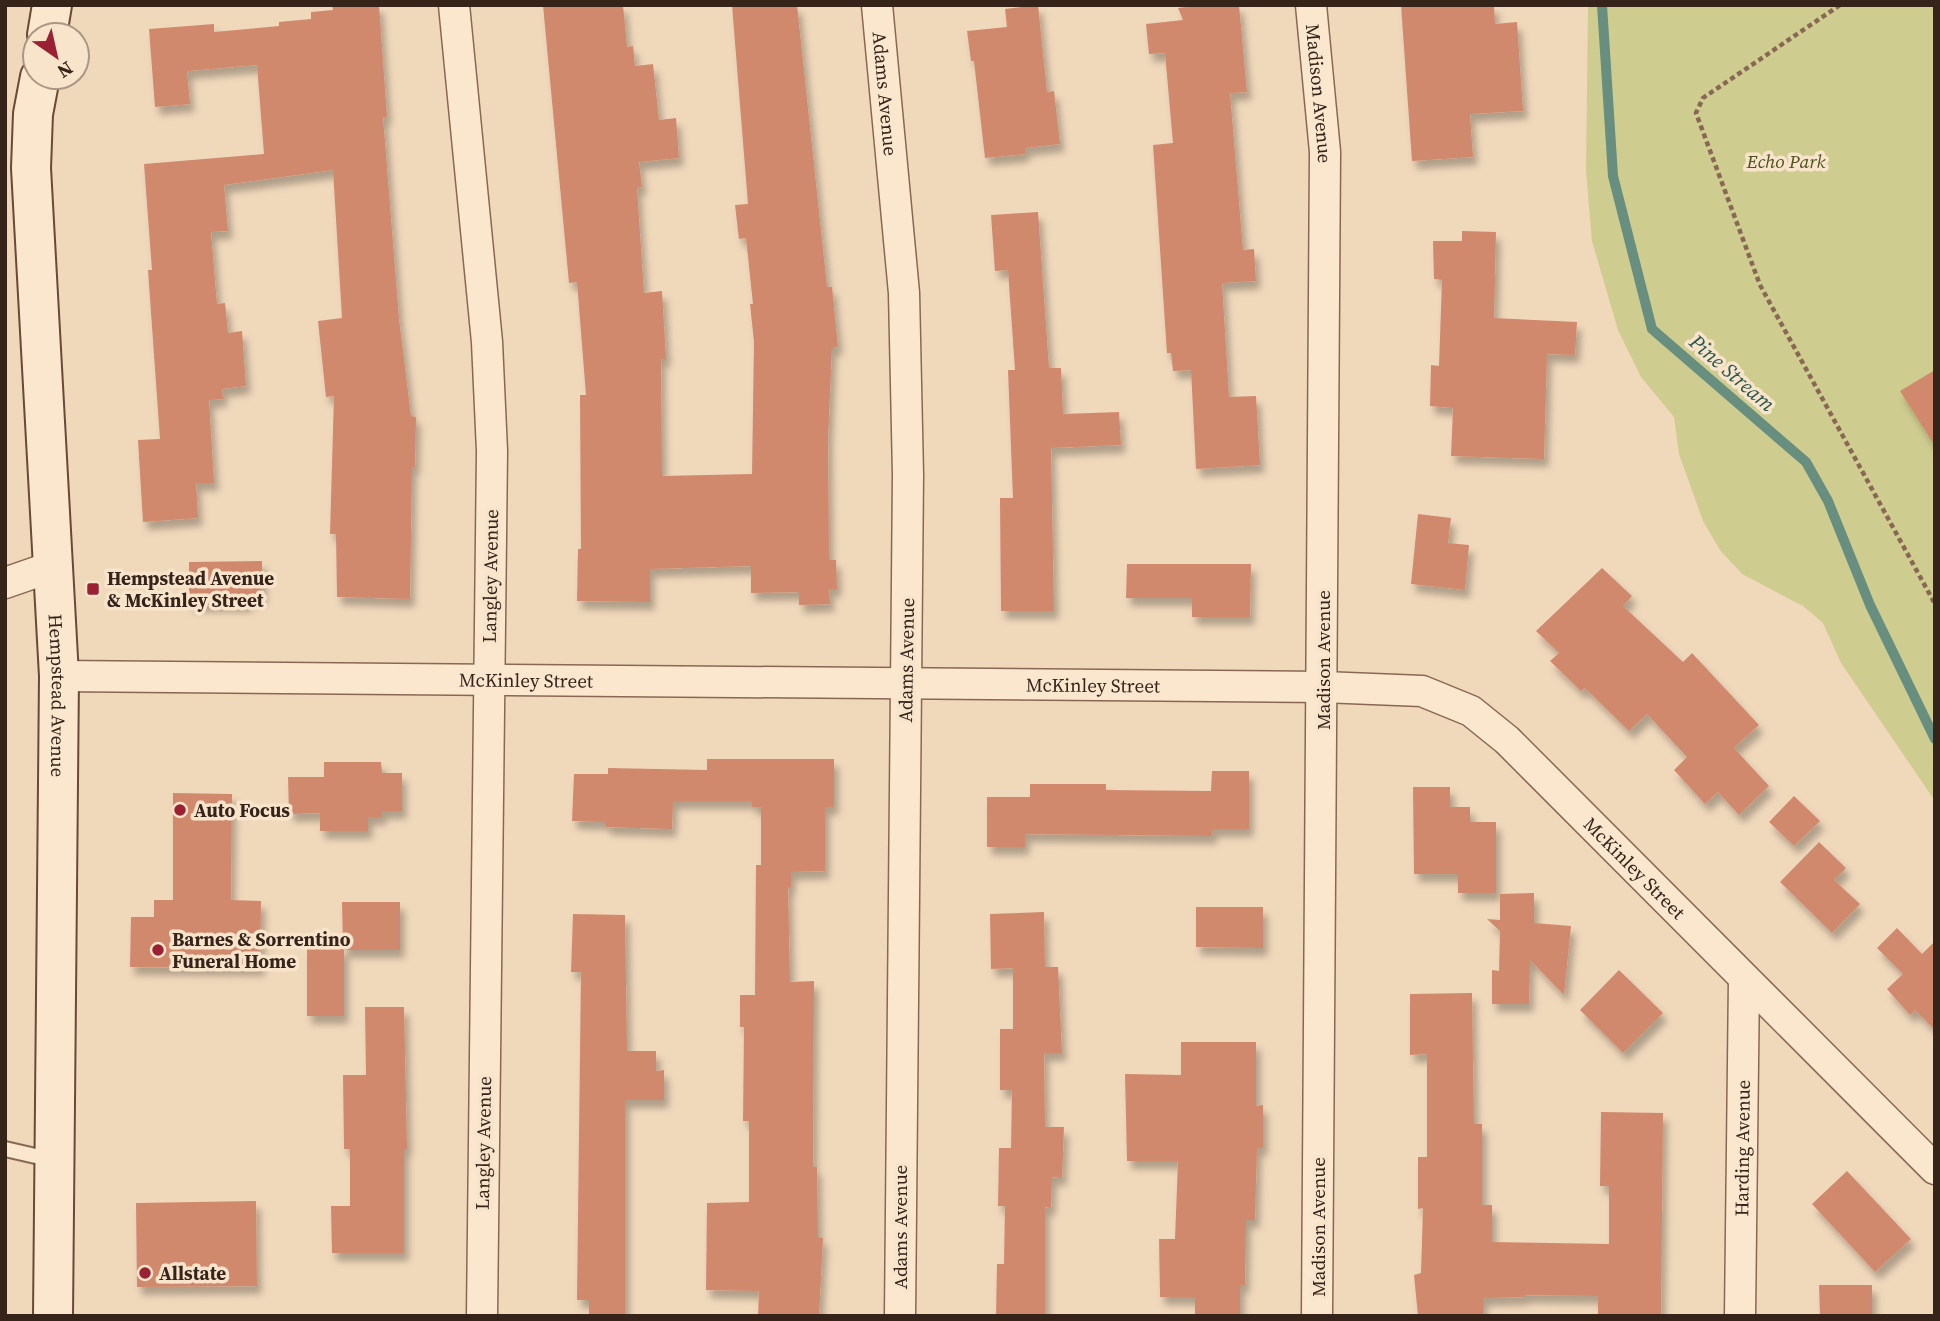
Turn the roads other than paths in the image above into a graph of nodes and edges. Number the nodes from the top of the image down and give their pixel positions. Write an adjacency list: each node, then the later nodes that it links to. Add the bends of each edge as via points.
1 (454, 5): 8 (street, Langley Avenue, via 488,355 492,451)
2 (877, 5): 9 (street, Adams Avenue, via 904,293 908,475)
3 (1311, 5): 10 (street, Madison Avenue, via 1325,152)
4 (37, 91): 5 (main road, Hempstead Avenue, via 31,168)
5 (54, 566): 6 (street); 7 (main road, Hempstead Avenue)
6 (5, 583)
7 (59, 676): 8 (street, McKinley Street); 13 (main road, Hempstead Avenue)
8 (488, 680): 9 (street, McKinley Street); 16 (street, Langley Avenue)
9 (905, 684): 10 (street, McKinley Street); 17 (street, Adams Avenue)
10 (1323, 687): 11 (street, McKinley Street, via 1422,691 1471,711 1507,740); 18 (street, Madison Avenue)
11 (1744, 979): 14 (street, McKinley Street); 19 (street, Harding Avenue)
12 (5, 1149): 13 (lane)
13 (54, 1160): 15 (main road, Hempstead Avenue)
14 (1935, 1169)
15 (53, 1316)
16 (482, 1316)
17 (900, 1316)
18 (1317, 1316)
19 (1740, 1316)

